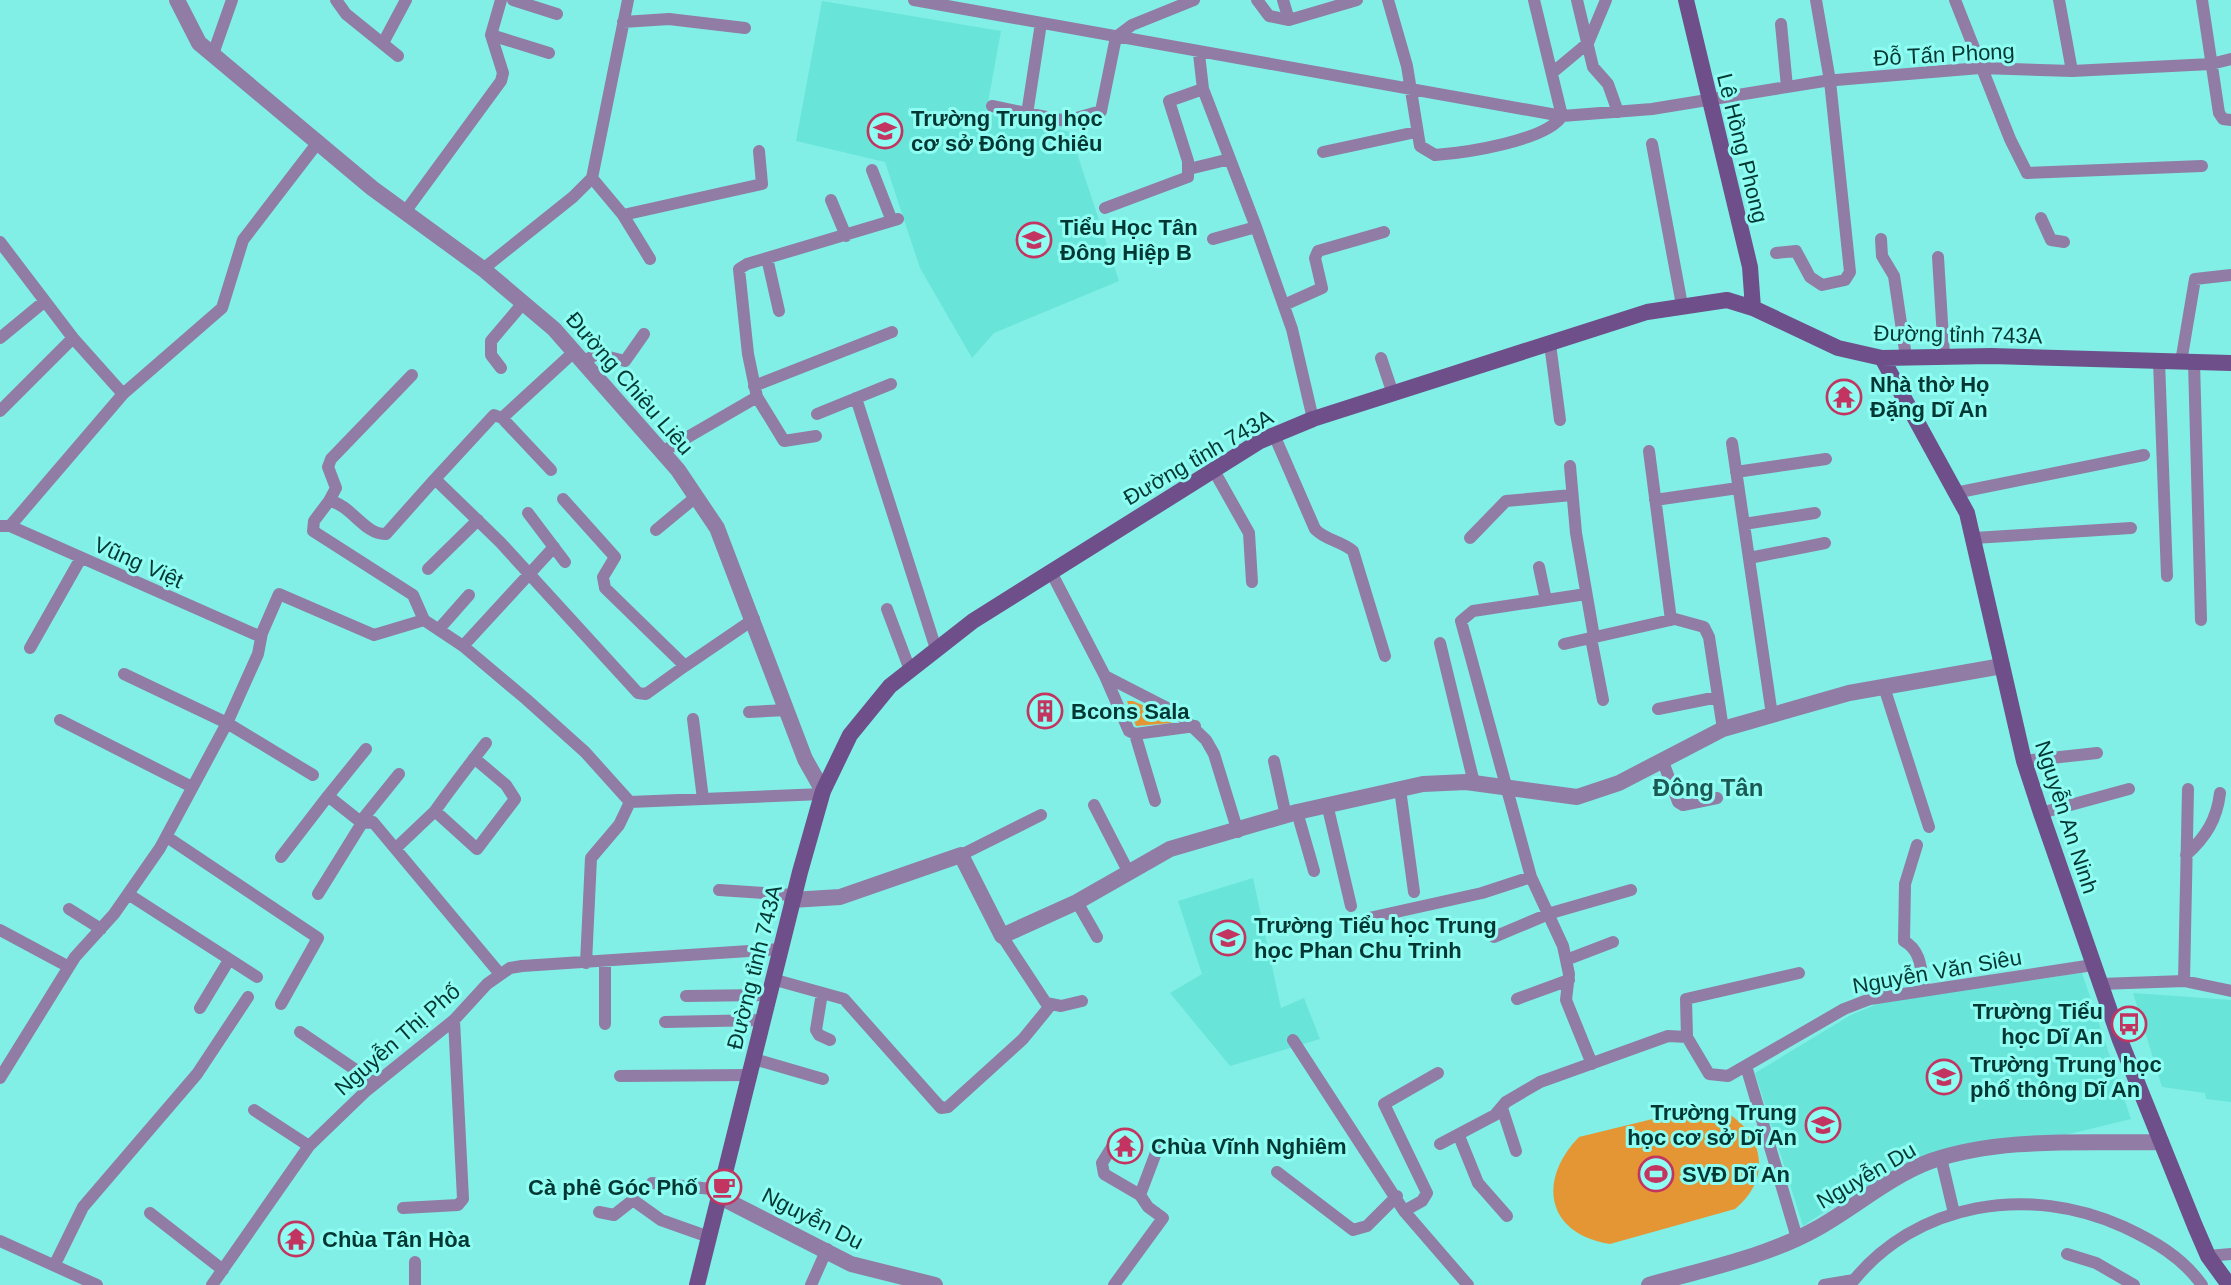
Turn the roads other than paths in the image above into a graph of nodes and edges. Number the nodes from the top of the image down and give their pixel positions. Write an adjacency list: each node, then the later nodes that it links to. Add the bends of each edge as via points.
1 (177, 0): 35 (street, Đường Chiêu Liêu, via 199,43)
2 (232, 0): 35 (street)
3 (336, 0): 32 (street)
4 (406, 0): 32 (street)
5 (501, 0): 30 (street)
6 (513, 0): 24 (street)
7 (628, 0): 26 (street)
8 (914, 0): 27 (street, Đỗ Tấn Phong)
9 (1194, 0): 22 (street)
10 (1257, 0): 25 (street, via 1269,16)
11 (1283, 0): 25 (street)
12 (1357, 0): 23 (street)
13 (1388, 0): 44 (street)
14 (1534, 0): 42 (street)
15 (1577, 0): 33 (street)
16 (1606, 0): 33 (street)
17 (1686, 0): 47 (main road, Lê Hồng Phong)
18 (1816, 0): 43 (street)
19 (1955, 0): 40 (street)
20 (2059, 0): 41 (street)
21 (2202, 0): 39 (street)
22 (1180, 3): 31 (street)
23 (1322, 5): 25 (street)
24 (557, 14)
25 (1289, 20)
26 (623, 22): 29 (street, via 669,19); 62 (street)
27 (1041, 23): 31 (street, Đỗ Tấn Phong); 50 (street)
28 (1781, 24): 45 (street)
29 (745, 28)
30 (491, 35): 34 (street); 65 (street, via 501,81)
31 (1116, 37): 36 (street, Đỗ Tấn Phong); 50 (street, via 1101,111 1066,121)
32 (383, 43): 37 (street)
33 (1588, 43): 42 (street); 49 (street, via 1593,67 1608,84)
34 (549, 53)
35 (213, 54): 54 (street, Đường Chiêu Liêu)
36 (1199, 54): 44 (street, Đỗ Tấn Phong); 46 (street)
37 (398, 56)
38 (2231, 59): 39 (street, Đỗ Tấn Phong)
39 (2211, 64): 41 (street, Đỗ Tấn Phong); 52 (street, via 2219,113)
40 (1980, 68): 41 (street, Đỗ Tấn Phong); 43 (street, Đỗ Tấn Phong); 59 (street, via 2027,173)
41 (2072, 71)
42 (1552, 73): 51 (street)
43 (1830, 81): 45 (street, Đỗ Tấn Phong); 75 (street, via 1850,272 1845,280 1822,285 1810,277 1796,251)
44 (1410, 87): 51 (street, Đỗ Tấn Phong); 53 (street)
45 (1787, 87): 47 (street, Đỗ Tấn Phong)
46 (1203, 89): 58 (street); 60 (street, via 1169,101)
47 (1708, 98): 49 (street, Đỗ Tấn Phong); 85 (main road, Lê Hồng Phong, via 1750,267)
48 (992, 106): 50 (street)
49 (1618, 112): 51 (street, Đỗ Tấn Phong)
50 (1027, 114)
51 (1562, 116): 53 (street, via 1539,134 1435,155 1420,146)
52 (2231, 120)
53 (1416, 132): 57 (street)
54 (319, 141): 65 (street, Đường Chiêu Liêu); 104 (street, via 243,240 222,308)
55 (1652, 144): 84 (street)
56 (759, 151): 66 (street, via 762,184)
57 (1323, 152)
58 (1230, 159): 60 (street); 68 (street)
59 (2202, 166)
60 (1189, 169): 64 (street, via 1183,180)
61 (872, 170): 70 (street, via 895,220)
62 (592, 178): 66 (street); 79 (street)
63 (831, 200): 70 (street)
64 (1105, 208)
65 (405, 212): 79 (street, Đường Chiêu Liêu)
66 (623, 215): 78 (street)
67 (2041, 218): 74 (street, via 2051,240)
68 (1256, 227): 71 (street); 83 (street)
69 (1384, 232): 83 (street, via 1318,251 1322,288)
70 (846, 236): 77 (street)
71 (1213, 239)
72 (1881, 239): 94 (street, via 1882,256 1894,276)
73 (0, 242): 81 (street)
74 (2064, 242)
75 (1776, 253)
76 (1938, 257): 92 (street)
77 (767, 258): 86 (street); 103 (street, via 739,269)
78 (650, 259)
79 (483, 269): 82 (street, Đường Chiêu Liêu)
80 (2231, 275): 98 (street, via 2195,279)
81 (45, 301): 87 (street); 90 (street)
82 (524, 302): 93 (street, Đường Chiêu Liêu); 100 (street, via 491,341 491,355)
83 (1284, 305): 110 (street)
84 (1682, 305): 85 (main road, Đường tỉnh 743A, via 1727,300); 91 (main road, Đường tỉnh 743A)
85 (1753, 308): 96 (main road, Đường tỉnh 743A, via 1838,348)
86 (779, 311)
87 (2, 331)
88 (892, 332): 103 (street)
89 (644, 334): 93 (street, via 625,361)
90 (73, 338): 104 (street); 107 (street)
91 (1550, 344): 105 (main road, Đường tỉnh 743A); 111 (street)
92 (1944, 355): 94 (main road, Đường tỉnh 743A); 97 (main road, Đường tỉnh 743A)
93 (580, 356): 109 (street); 116 (street, Đường Chiêu Liêu)
94 (1906, 357): 96 (main road, Đường tỉnh 743A)
95 (1381, 358): 105 (street)
96 (1882, 358): 125 (main road, Nguyễn An Ninh)
97 (2159, 361): 98 (main road, Đường tỉnh 743A); 149 (street)
98 (2187, 362): 99 (main road, Đường tỉnh 743A); 158 (street)
99 (2231, 363)
100 (501, 368)
101 (412, 375): 130 (street, via 331,459 328,467 336,488)
102 (891, 384): 106 (street)
103 (756, 391): 113 (street, via 784,441); 116 (street)
104 (123, 394): 135 (street)
105 (1393, 394): 110 (main road, Đường tỉnh 743A)
106 (856, 398): 108 (street); 166 (street)
107 (0, 411)
108 (817, 414)
109 (502, 418): 121 (street); 123 (street, via 491,416)
110 (1313, 419): 112 (main road, Đường tỉnh 743A)
111 (1560, 420)
112 (1274, 435): 120 (main road, Đường tỉnh 743A); 167 (street, via 1315,529 1353,551)
113 (816, 436)
114 (1732, 443): 122 (street)
115 (1649, 451): 129 (street)
116 (662, 452): 127 (street, Đường Chiêu Liêu)
117 (2144, 455): 125 (street)
118 (1826, 459): 122 (street)
119 (1570, 466): 126 (street)
120 (1213, 469): 148 (main road, Đường tỉnh 743A); 150 (street, via 1249,533)
121 (551, 470)
122 (1736, 472): 124 (street)
123 (435, 479): 130 (street, via 382,535); 133 (street)
124 (1738, 488): 129 (street); 134 (street)
125 (1955, 493): 139 (main road, Nguyễn An Ninh)
126 (1572, 495): 138 (street, via 1506,501); 151 (street)
127 (697, 496): 137 (street); 155 (street, Đường Chiêu Liêu, via 717,528)
128 (563, 499): 168 (street, via 615,557 603,577 605,588)
129 (1655, 500): 157 (street)
130 (329, 501): 156 (street, via 314,521 316,536 407,590)
131 (528, 513): 141 (street)
132 (1815, 513): 134 (street)
133 (478, 520): 146 (street); 147 (street)
134 (1744, 524): 143 (street)
135 (5, 526): 142 (street, Vũng Việt)
136 (2131, 528): 139 (street)
137 (656, 530)
138 (1470, 538)
139 (1974, 538): 169 (main road, Nguyễn An Ninh)
140 (1825, 543): 143 (street)
141 (554, 547): 144 (street); 147 (street)
142 (81, 558): 160 (street, Vũng Việt); 165 (street)
143 (1749, 558): 179 (street)
144 (565, 562)
145 (1539, 567): 153 (street)
146 (428, 569)
147 (527, 572): 164 (street); 168 (street, via 638,693 650,692)
148 (1051, 572): 166 (main road, Đường tỉnh 743A); 172 (street)
149 (2167, 576)
150 (1252, 582)
151 (1586, 594): 153 (street); 161 (street)
152 (469, 595): 159 (street)
153 (1546, 600): 197 (street, via 1473,611 1461,621)
154 (887, 609): 170 (street)
155 (754, 619): 168 (street); 177 (street, Đường Chiêu Liêu)
156 (424, 620): 159 (street); 160 (street, via 374,635 279,594)
157 (1671, 620): 161 (street); 174 (street, via 1704,627)
158 (2201, 620)
159 (439, 629): 164 (street)
160 (261, 637): 182 (street)
161 (1593, 638): 163 (street); 175 (street)
162 (1440, 643): 195 (street)
163 (1564, 644)
164 (463, 646): 207 (street, via 585,752)
165 (30, 648)
166 (936, 649): 170 (main road, Đường tỉnh 743A)
167 (1385, 656)
168 (685, 666)
169 (2002, 666): 173 (street); 192 (main road, Nguyễn An Ninh)
170 (910, 670): 201 (main road, Đường tỉnh 743A, via 878,698 850,735)
171 (124, 674): 182 (street)
172 (1105, 676): 183 (street); 185 (street)
173 (1884, 687): 179 (street); 215 (street)
174 (1718, 697): 176 (street); 184 (street)
175 (1603, 700)
176 (1658, 709)
177 (787, 710): 178 (street); 201 (street, Đường Chiêu Liêu)
178 (749, 712)
179 (1772, 715): 184 (street)
180 (693, 719): 205 (street)
181 (60, 720): 196 (street)
182 (227, 723): 194 (street); 196 (street)
183 (1195, 726): 185 (street); 216 (street, via 1214,754)
184 (1723, 729): 190 (street)
185 (1135, 734): 206 (street)
186 (486, 743): 189 (street)
187 (366, 749): 203 (street)
188 (2097, 753): 192 (street)
189 (474, 758): 210 (street); 210 (street, via 506,785 514,803 477,849)
190 (1662, 759): 197 (street, via 1619,783 1577,797); 204 (street, via 1678,802)
191 (1274, 761): 212 (street)
192 (2024, 761): 211 (main road, Nguyễn An Ninh)
193 (399, 774): 214 (street)
194 (313, 775)
195 (1474, 783): 197 (street); 198 (street)
196 (192, 787): 217 (street)
197 (1508, 788): 225 (street)
198 (1400, 789): 208 (street); 228 (street)
199 (2129, 789): 211 (street)
200 (2188, 789): 221 (street)
201 (822, 792): 205 (street); 231 (main road, Đường tỉnh 743A)
202 (2220, 793): 221 (street, via 2217,815)
203 (328, 796): 214 (street); 222 (street)
204 (1717, 798)
205 (703, 799): 207 (street)
206 (1155, 801)
207 (630, 802): 247 (street, via 619,825 591,858)
208 (1327, 804): 212 (street); 233 (street)
209 (1094, 805): 224 (street)
210 (435, 811): 219 (street)
211 (2041, 813): 248 (main road, Nguyễn An Ninh)
212 (1292, 814): 216 (street); 223 (street)
213 (1041, 815): 220 (street)
214 (362, 822): 219 (street, via 373,822); 230 (street)
215 (1929, 827)
216 (1238, 832): 224 (street, via 1170,849)
217 (167, 837): 229 (street); 264 (street, via 318,938)
218 (1917, 845): 257 (street, via 1905,884 1904,941 1919,957)
219 (396, 848): 251 (street)
220 (961, 855): 231 (street, via 840,897); 239 (street)
221 (2186, 855): 254 (street)
222 (281, 857)
223 (1314, 871)
224 (1129, 873): 232 (street)
225 (1531, 877): 235 (street); 236 (street)
226 (719, 890): 231 (street)
227 (1631, 890): 235 (street)
228 (1414, 892)
229 (128, 894): 237 (street); 244 (street)
230 (318, 894)
231 (792, 898): 243 (main road, Đường tỉnh 743A)
232 (1077, 902): 239 (street); 240 (street)
233 (1351, 906)
234 (69, 909): 237 (street)
235 (1551, 913): 241 (street); 245 (street)
236 (1369, 918)
237 (101, 929): 249 (street)
238 (0, 930): 249 (street)
239 (1002, 936): 265 (street)
240 (1097, 937)
241 (1494, 937)
242 (1613, 942): 245 (street)
243 (780, 949): 246 (street); 256 (main road, Đường tỉnh 743A)
244 (229, 960): 252 (street); 266 (street)
245 (1566, 960): 253 (street)
246 (605, 962): 247 (street); 270 (street)
247 (586, 963): 251 (street, via 522,966)
248 (2093, 965): 255 (main road, Nguyễn An Ninh); 257 (street, Nguyễn Văn Siêu)
249 (69, 967): 280 (street)
250 (1799, 973): 272 (street, via 1686,999)
251 (500, 974): 267 (street, Nguyễn Thị Phố)
252 (257, 977)
253 (1569, 980): 262 (street); 275 (street, via 1566,1000)
254 (2184, 981): 255 (street); 258 (street)
255 (2100, 984): 287 (main road, Nguyễn An Ninh)
256 (770, 987): 259 (street); 260 (street); 268 (main road, Đường tỉnh 743A)
257 (1924, 989): 276 (street, Nguyễn Văn Siêu, via 1844,1009)
258 (2231, 991)
259 (822, 993): 265 (street, via 844,999 941,1108 1023,1039); 273 (street, via 816,1030)
260 (686, 996)
261 (248, 997): 312 (street, via 197,1074 83,1207)
262 (1517, 999)
263 (1082, 1001): 265 (street)
264 (281, 1004)
265 (1050, 1006)
266 (200, 1008)
267 (454, 1020): 282 (street, Nguyễn Thị Phố); 298 (street, via 463,1199 448,1207)
268 (763, 1020): 269 (street); 277 (main road, Đường tỉnh 743A)
269 (665, 1022)
270 (605, 1024)
271 (300, 1032): 282 (street)
272 (1687, 1037): 275 (street, via 1668,1036); 276 (street, Nguyễn Văn Siêu, via 1709,1074 1728,1076)
273 (830, 1040)
274 (1293, 1040): 297 (street)
275 (1592, 1064): 283 (street, via 1540,1082)
276 (1746, 1066): 305 (street)
277 (752, 1067): 279 (street); 281 (street); 295 (main road, Đường tỉnh 743A)
278 (1438, 1073): 299 (street, via 1384,1104 1427,1193)
279 (620, 1076)
280 (0, 1078)
281 (823, 1079)
282 (375, 1083): 289 (street, Nguyễn Thị Phố)
283 (1502, 1108): 285 (street); 291 (street)
284 (254, 1110): 289 (street)
285 (1459, 1136): 288 (street); 303 (street, via 1478,1183)
286 (1117, 1139): 296 (street, via 1102,1163 1104,1174)
287 (2161, 1142): 292 (street, Nguyễn Du, via 2006,1146); 310 (main road, Nguyễn An Ninh)
288 (1440, 1144)
289 (309, 1146): 313 (street, Nguyễn Thị Phố)
290 (1157, 1150): 296 (street)
291 (1516, 1151)
292 (1941, 1158): 302 (street); 305 (street, Nguyễn Du)
293 (1277, 1172): 297 (street, via 1353,1230 1367,1226)
294 (652, 1183): 295 (street, Nguyễn Du)
295 (721, 1193): 304 (main road, Đường tỉnh 743A); 307 (street, Nguyễn Du)
296 (1140, 1195): 321 (street, via 1163,1218)
297 (1397, 1196): 299 (street)
298 (403, 1208)
299 (1404, 1211): 322 (street)
300 (599, 1212): 304 (street, via 614,1215 633,1200 661,1220)
301 (150, 1213): 313 (street)
302 (1954, 1213): 314 (street, via 1905,1233); 326 (street, via 2027,1203 2083,1212 2142,1235 2169,1252)
303 (1507, 1216)
304 (709, 1237): 318 (main road, Đường tỉnh 743A)
305 (1797, 1238): 323 (street, Nguyễn Du)
306 (0, 1241): 312 (street)
307 (827, 1249): 319 (street); 320 (street, Nguyễn Du, via 851,1264)
308 (2067, 1254): 325 (street, via 2096,1263)
309 (2231, 1254): 310 (street)
310 (2208, 1256): 327 (main road, Nguyễn An Ninh)
311 (415, 1262): 317 (street)
312 (55, 1264): 315 (street)
313 (223, 1270): 316 (street, Nguyễn Thị Phố)
314 (1857, 1281): 324 (street)
315 (89, 1283)
316 (212, 1285)
317 (415, 1285)
318 (697, 1285)
319 (811, 1285)
320 (935, 1285)
321 (1114, 1285)
322 (1468, 1285)
323 (1649, 1285)
324 (1824, 1285)
325 (2134, 1285)
326 (2202, 1285)
327 (2229, 1285)

